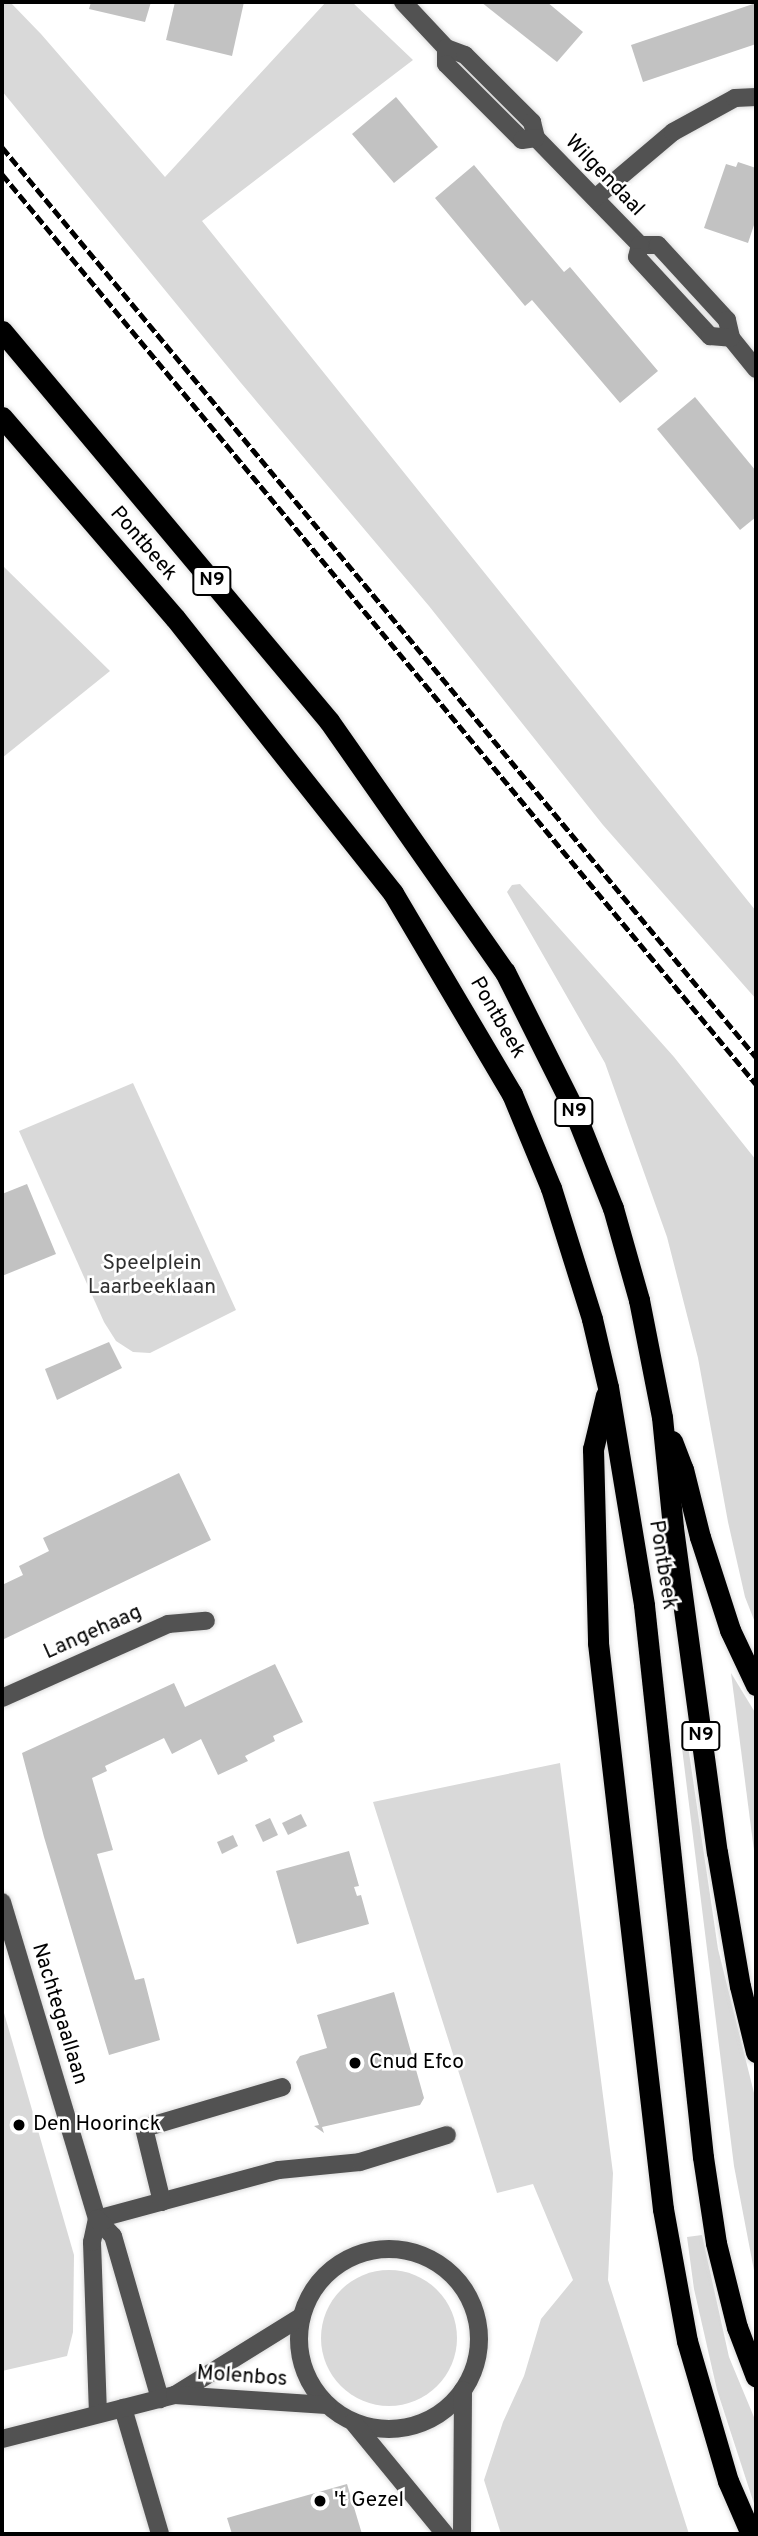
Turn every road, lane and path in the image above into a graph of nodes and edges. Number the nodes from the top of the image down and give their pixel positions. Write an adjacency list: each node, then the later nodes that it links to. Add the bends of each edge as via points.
1 (403, 2): 3 (street, Wilgendaal, via 446,48 465,55 485,74 532,122 536,138)
2 (756, 97): 3 (street, via 735,98 673,132)
3 (595, 198): 5 (street, Wilgendaal, via 640,245 637,257 710,337 731,338)
4 (2, 331): 8 (highway, N9, via 330,721 505,972 573,1108 613,1208 639,1300)
5 (756, 369)
6 (2, 417): 7 (highway, Pontbeek / N9, via 175,618 393,893 512,1094 551,1188)
7 (608, 1387): 19 (highway, Pontbeek / N9, via 644,1605 703,2157 737,2327); 30 (highway, via 593,1449 598,1643 663,2209 687,2341 728,2481)
8 (662, 1417): 10 (highway, via 683,1469 730,1630); 13 (highway, N9, via 717,1852)
9 (205, 1621): 11 (street, Langehaag, via 168,1624)
10 (756, 1685)
11 (2, 1698)
12 (2, 1902): 17 (street, Nachtegaallaan)
13 (756, 2052)
14 (282, 2087): 16 (street, via 144,2128)
15 (447, 2135): 16 (street, via 360,2162 279,2170)
16 (162, 2202): 17 (street)
17 (97, 2219): 21 (street, Nachtegaallaan, via 113,2236); 24 (street, Nachtegaallaan, via 92,2242)
18 (301, 2317): 20 (street, Molenbos, via 313,2288 335,2265 364,2251 410,2251 439,2263 462,2285 476,2313 477,2362); 21 (street, Molenbos); 22 (street, Molenbos, via 299,2350 308,2380)
19 (756, 2377)
20 (463, 2390): 25 (street, Molenbos, via 447,2408 419,2424 384,2429); 29 (street, Molenbos)
21 (168, 2397): 22 (street, Molenbos); 23 (street)
22 (327, 2405): 25 (street, Molenbos)
23 (123, 2408): 24 (street); 27 (street)
24 (98, 2414): 26 (street)
25 (353, 2422): 28 (street, Molenbos)
26 (2, 2439)
27 (160, 2534)
28 (445, 2534)
29 (462, 2534)
30 (751, 2534)

